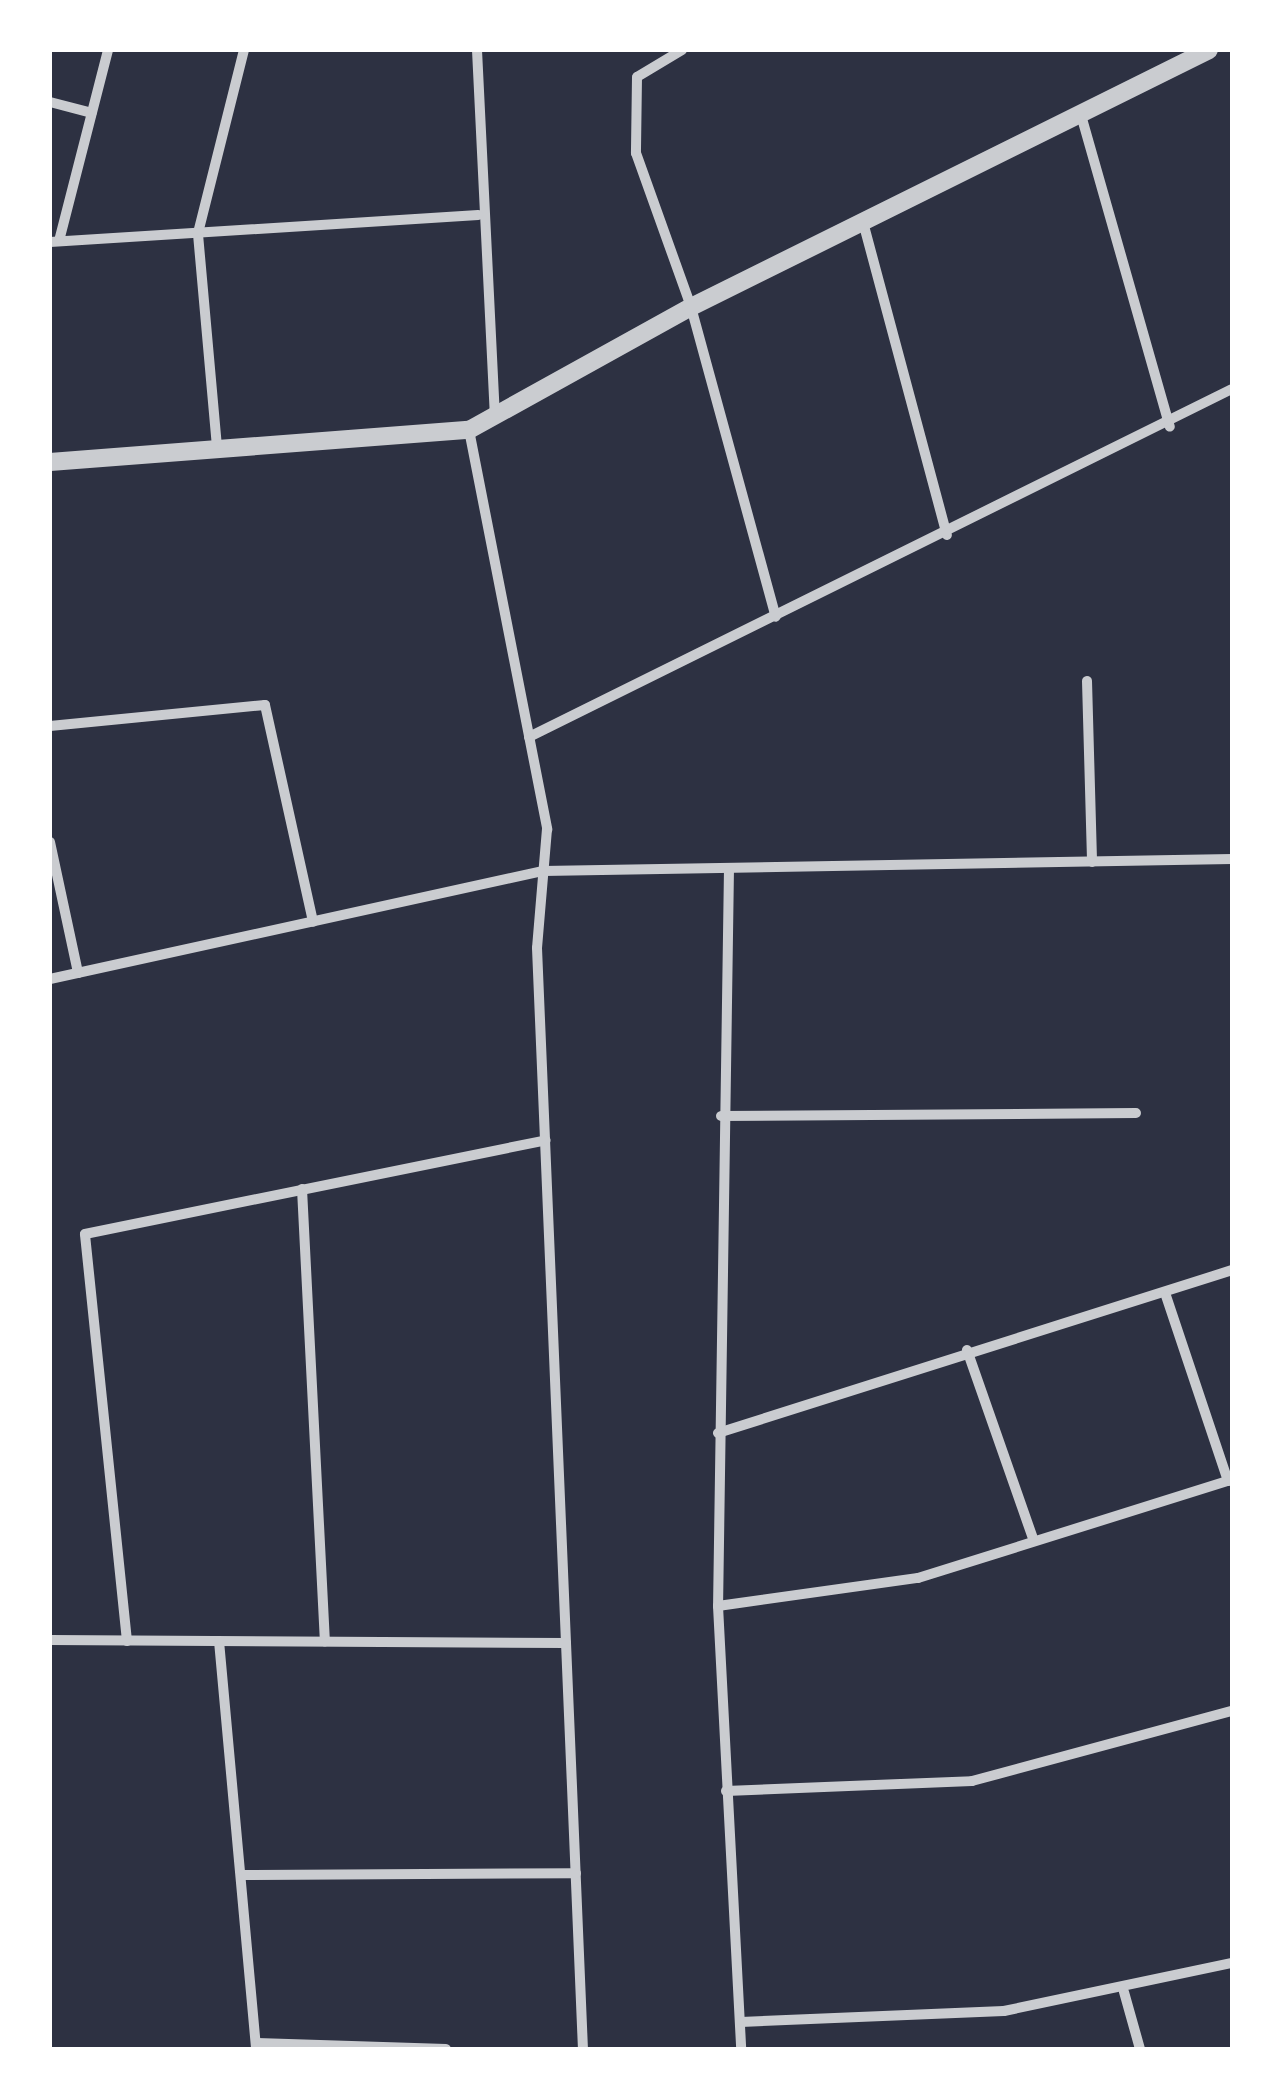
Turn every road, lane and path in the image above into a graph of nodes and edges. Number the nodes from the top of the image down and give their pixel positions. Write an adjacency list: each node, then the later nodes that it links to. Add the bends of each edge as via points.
1 (108, 50): 7 (street)
2 (244, 50): 11 (street)
3 (478, 50): 9 (street)
4 (682, 50): 13 (street, via 638,77 633,135)
5 (1209, 50): 8 (street)
6 (50, 102): 7 (street)
7 (92, 113): 12 (street)
8 (1081, 115): 10 (street); 16 (street)
9 (478, 215): 11 (street); 15 (street)
10 (863, 222): 13 (street); 20 (street)
11 (198, 233): 12 (street); 18 (street)
12 (55, 242)
13 (691, 307): 15 (street); 21 (street)
14 (1232, 388): 16 (street)
15 (495, 418): 17 (street)
16 (1170, 427): 20 (street)
17 (469, 430): 18 (street); 24 (street)
18 (217, 447): 19 (street)
19 (50, 462)
20 (947, 535): 21 (street)
21 (776, 618): 24 (street)
22 (1087, 680): 27 (street)
23 (50, 726): 30 (street, via 265,705)
24 (529, 737): 29 (street, via 547,829)
25 (50, 842): 31 (street)
26 (1232, 859): 27 (street)
27 (1092, 862): 28 (street)
28 (730, 868): 29 (street); 34 (street)
29 (543, 871): 30 (street); 35 (street)
30 (313, 922): 31 (street)
31 (78, 973): 32 (street)
32 (50, 979)
33 (1136, 1113): 34 (street)
34 (721, 1116): 40 (street)
35 (545, 1140): 36 (street); 47 (street)
36 (302, 1190): 44 (street, via 85,1234); 46 (street)
37 (1232, 1270): 38 (street)
38 (1166, 1296): 39 (street); 41 (street, via 1228,1481)
39 (966, 1350): 40 (street); 41 (street)
40 (718, 1432): 42 (street)
41 (1034, 1541): 42 (street, via 918,1578)
42 (718, 1606): 49 (street)
43 (50, 1640): 44 (street)
44 (127, 1640): 45 (street)
45 (220, 1641): 46 (street); 51 (street)
46 (325, 1641): 47 (street)
47 (566, 1643): 50 (street)
48 (1232, 1710): 49 (street, via 972,1781)
49 (726, 1791): 54 (street)
50 (576, 1873): 51 (street); 57 (street)
51 (242, 1875): 55 (street)
52 (1232, 1963): 53 (street)
53 (1124, 1992): 54 (street, via 1004,2011); 59 (street)
54 (741, 2022): 58 (street)
55 (257, 2046): 56 (street)
56 (446, 2049)
57 (584, 2049)
58 (742, 2049)
59 (1140, 2049)

